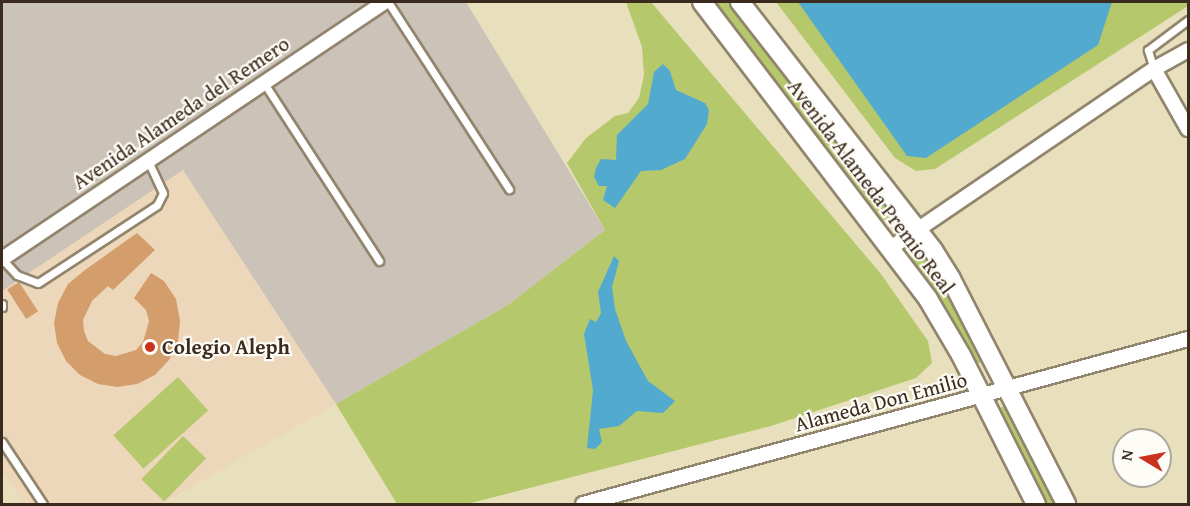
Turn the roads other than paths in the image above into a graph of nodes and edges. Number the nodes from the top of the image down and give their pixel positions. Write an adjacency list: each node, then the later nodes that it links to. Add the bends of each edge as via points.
1 (386, 2): 7 (street, Avenida Alameda del Remero); 10 (lane)
2 (702, 2): 12 (street, Avenida Alameda Premio Real)
3 (740, 2): 11 (street, Avenida Alameda Premio Real)
4 (1188, 20): 6 (lane, via 1148,50)
5 (1188, 50): 6 (street)
6 (1154, 69): 8 (street); 11 (street)
7 (264, 83): 9 (street, Avenida Alameda del Remero); 16 (lane)
8 (1188, 129)
9 (148, 161): 13 (street, Avenida Alameda del Remero); 15 (lane, via 164,193 157,205 38,283 17,275)
10 (509, 189)
11 (919, 229): 12 (street); 18 (street, Avenida Alameda Premio Real, via 951,279)
12 (892, 247): 19 (street, Avenida Alameda Premio Real, via 928,298)
13 (18, 249): 14 (street); 15 (street, Avenida Alameda del Remero)
14 (2, 251)
15 (2, 259)
16 (380, 261)
17 (1188, 339): 18 (street, Alameda Don Emilio)
18 (1007, 390): 19 (street, Alameda Don Emilio); 24 (street, Avenida Alameda Premio Real)
19 (982, 397): 22 (street, Alameda Don Emilio); 23 (street, Avenida Alameda Premio Real)
20 (2, 442): 21 (lane)
21 (43, 504)
22 (583, 504)
23 (1036, 504)
24 (1066, 504)

